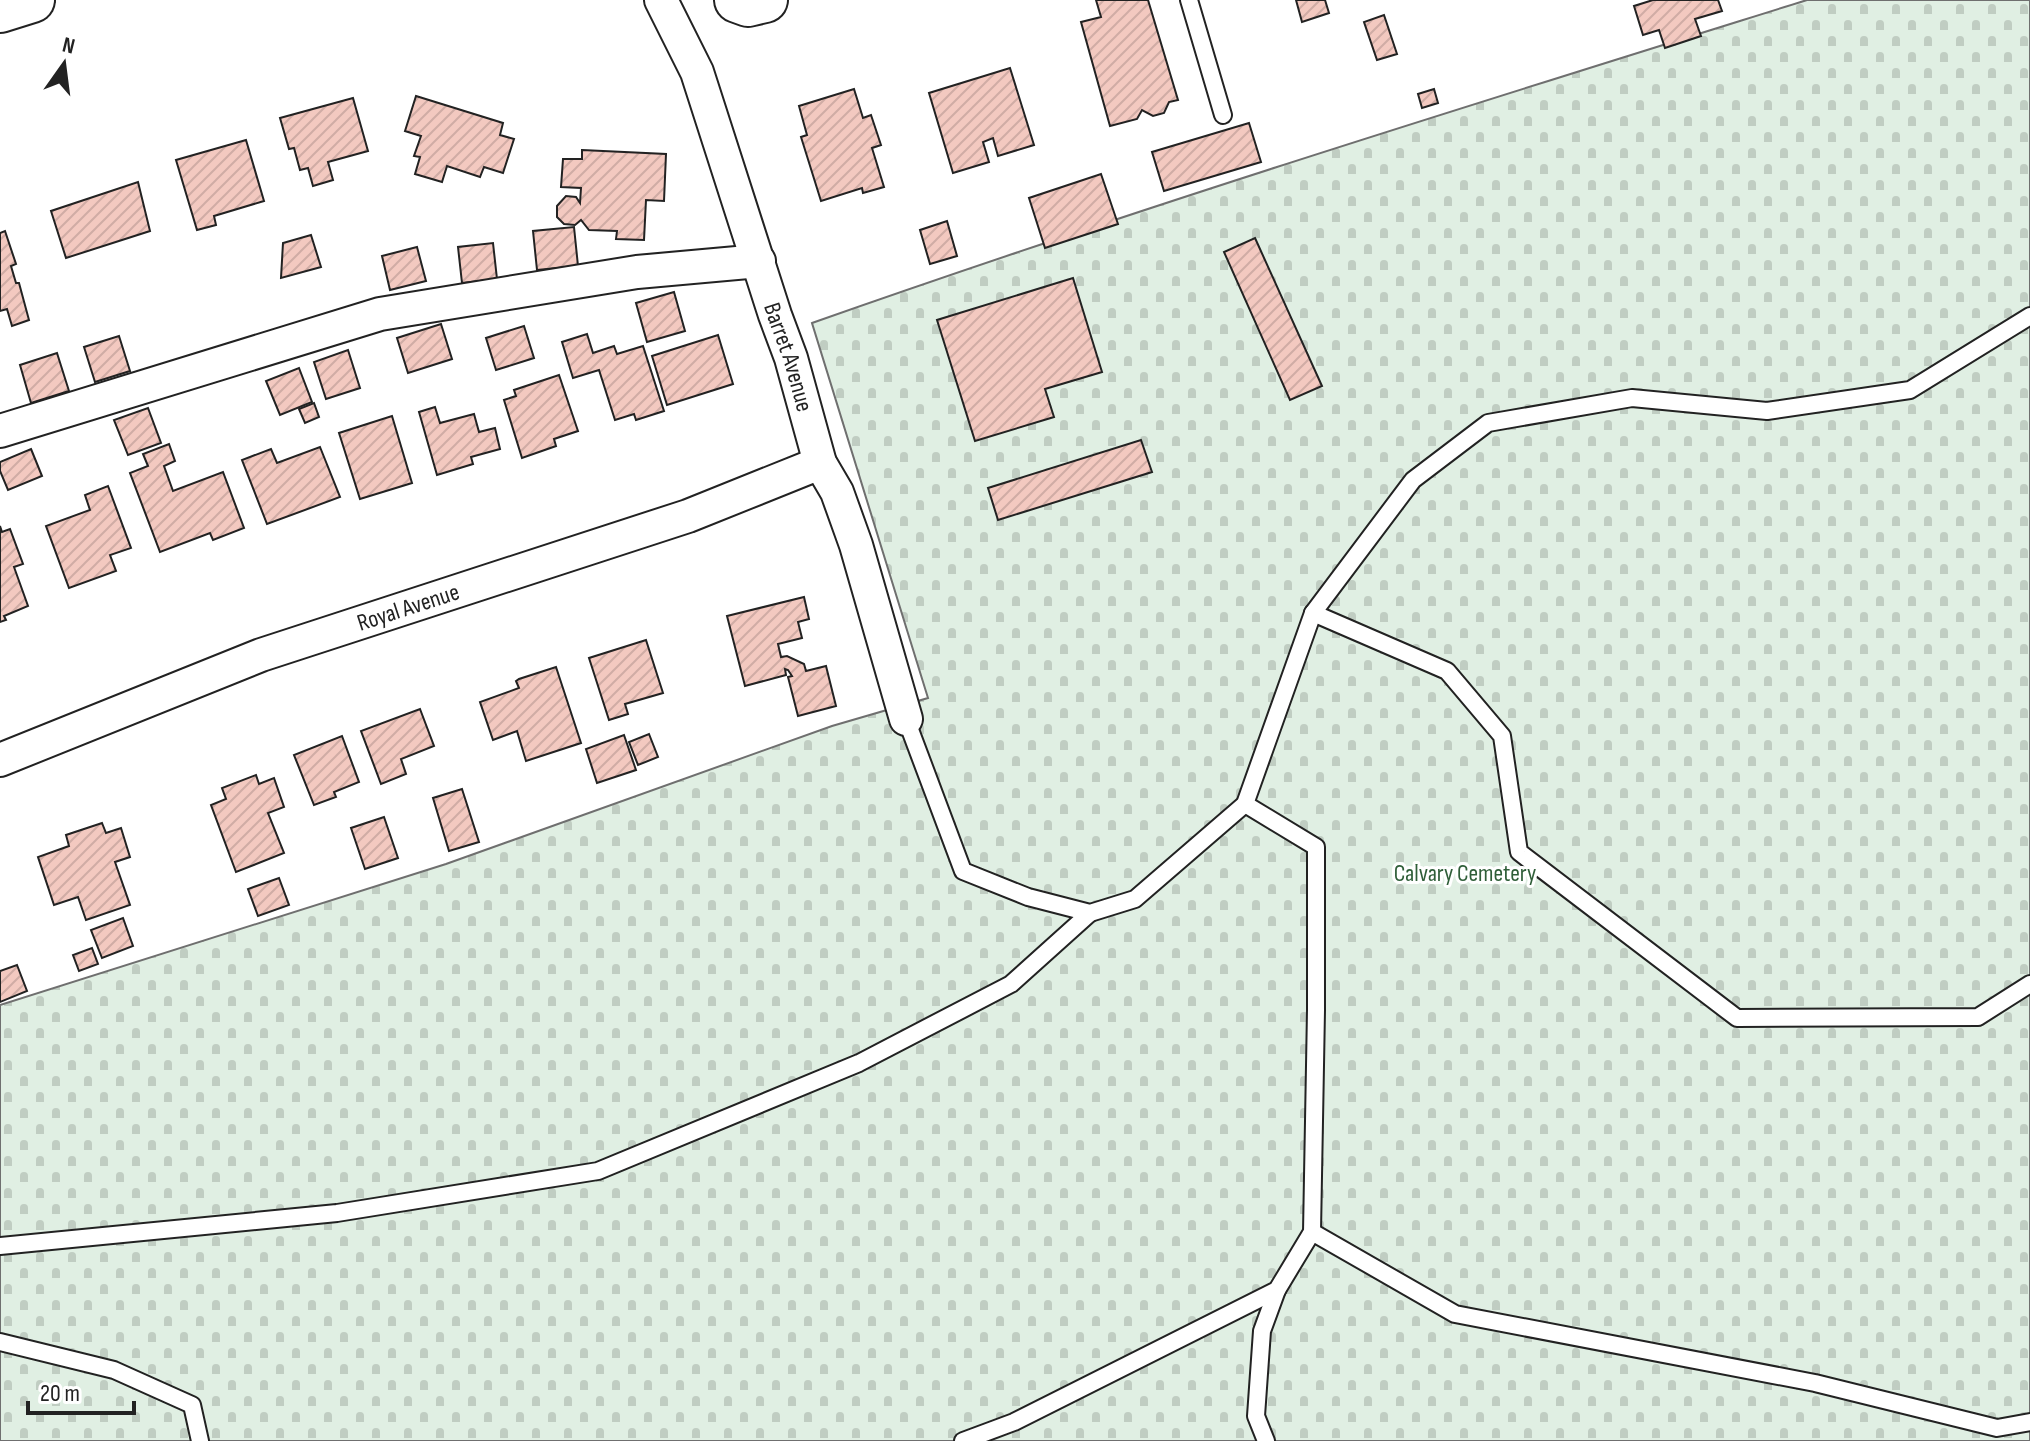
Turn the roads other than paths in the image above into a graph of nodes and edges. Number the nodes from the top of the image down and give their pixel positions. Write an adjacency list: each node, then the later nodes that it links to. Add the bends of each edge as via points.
1 (32, 0): 6 (main road)
2 (661, 0): 8 (street, Barret Avenue, via 697,72)
3 (737, 0): 4 (main road)
4 (765, 0)
5 (1189, 0): 7 (lane)
6 (0, 10)
7 (1223, 115)
8 (759, 261): 10 (street, via 637,272 380,314); 11 (street, Barret Avenue)
9 (2030, 316): 12 (lane, via 1910,390 1767,411 1632,398 1488,423 1413,480)
10 (0, 431)
11 (820, 463): 13 (street, Barret Avenue, via 856,545); 14 (street, Royal Avenue, via 688,516 261,655)
12 (1313, 613): 15 (lane); 17 (lane, via 1447,671 1502,736 1519,852 1737,1018 1978,1017)
13 (906, 719): 16 (lane, via 963,871 1028,897)
14 (0, 760)
15 (1245, 804): 16 (lane, via 1135,899); 18 (lane, via 1316,847)
16 (1090, 913): 19 (lane, via 1011,984 859,1063 598,1171 337,1213)
17 (2030, 984)
18 (1312, 1232): 20 (lane); 23 (lane, via 1455,1314 1815,1383)
19 (0, 1246)
20 (1277, 1290): 25 (lane, via 1014,1422); 26 (lane, via 1262,1331 1256,1416)
21 (0, 1342): 24 (lane, via 114,1370 192,1405)
22 (2030, 1422): 23 (lane)
23 (1997, 1428): 27 (lane)
24 (200, 1441)
25 (963, 1441)
26 (1266, 1441)
27 (1983, 1441)

